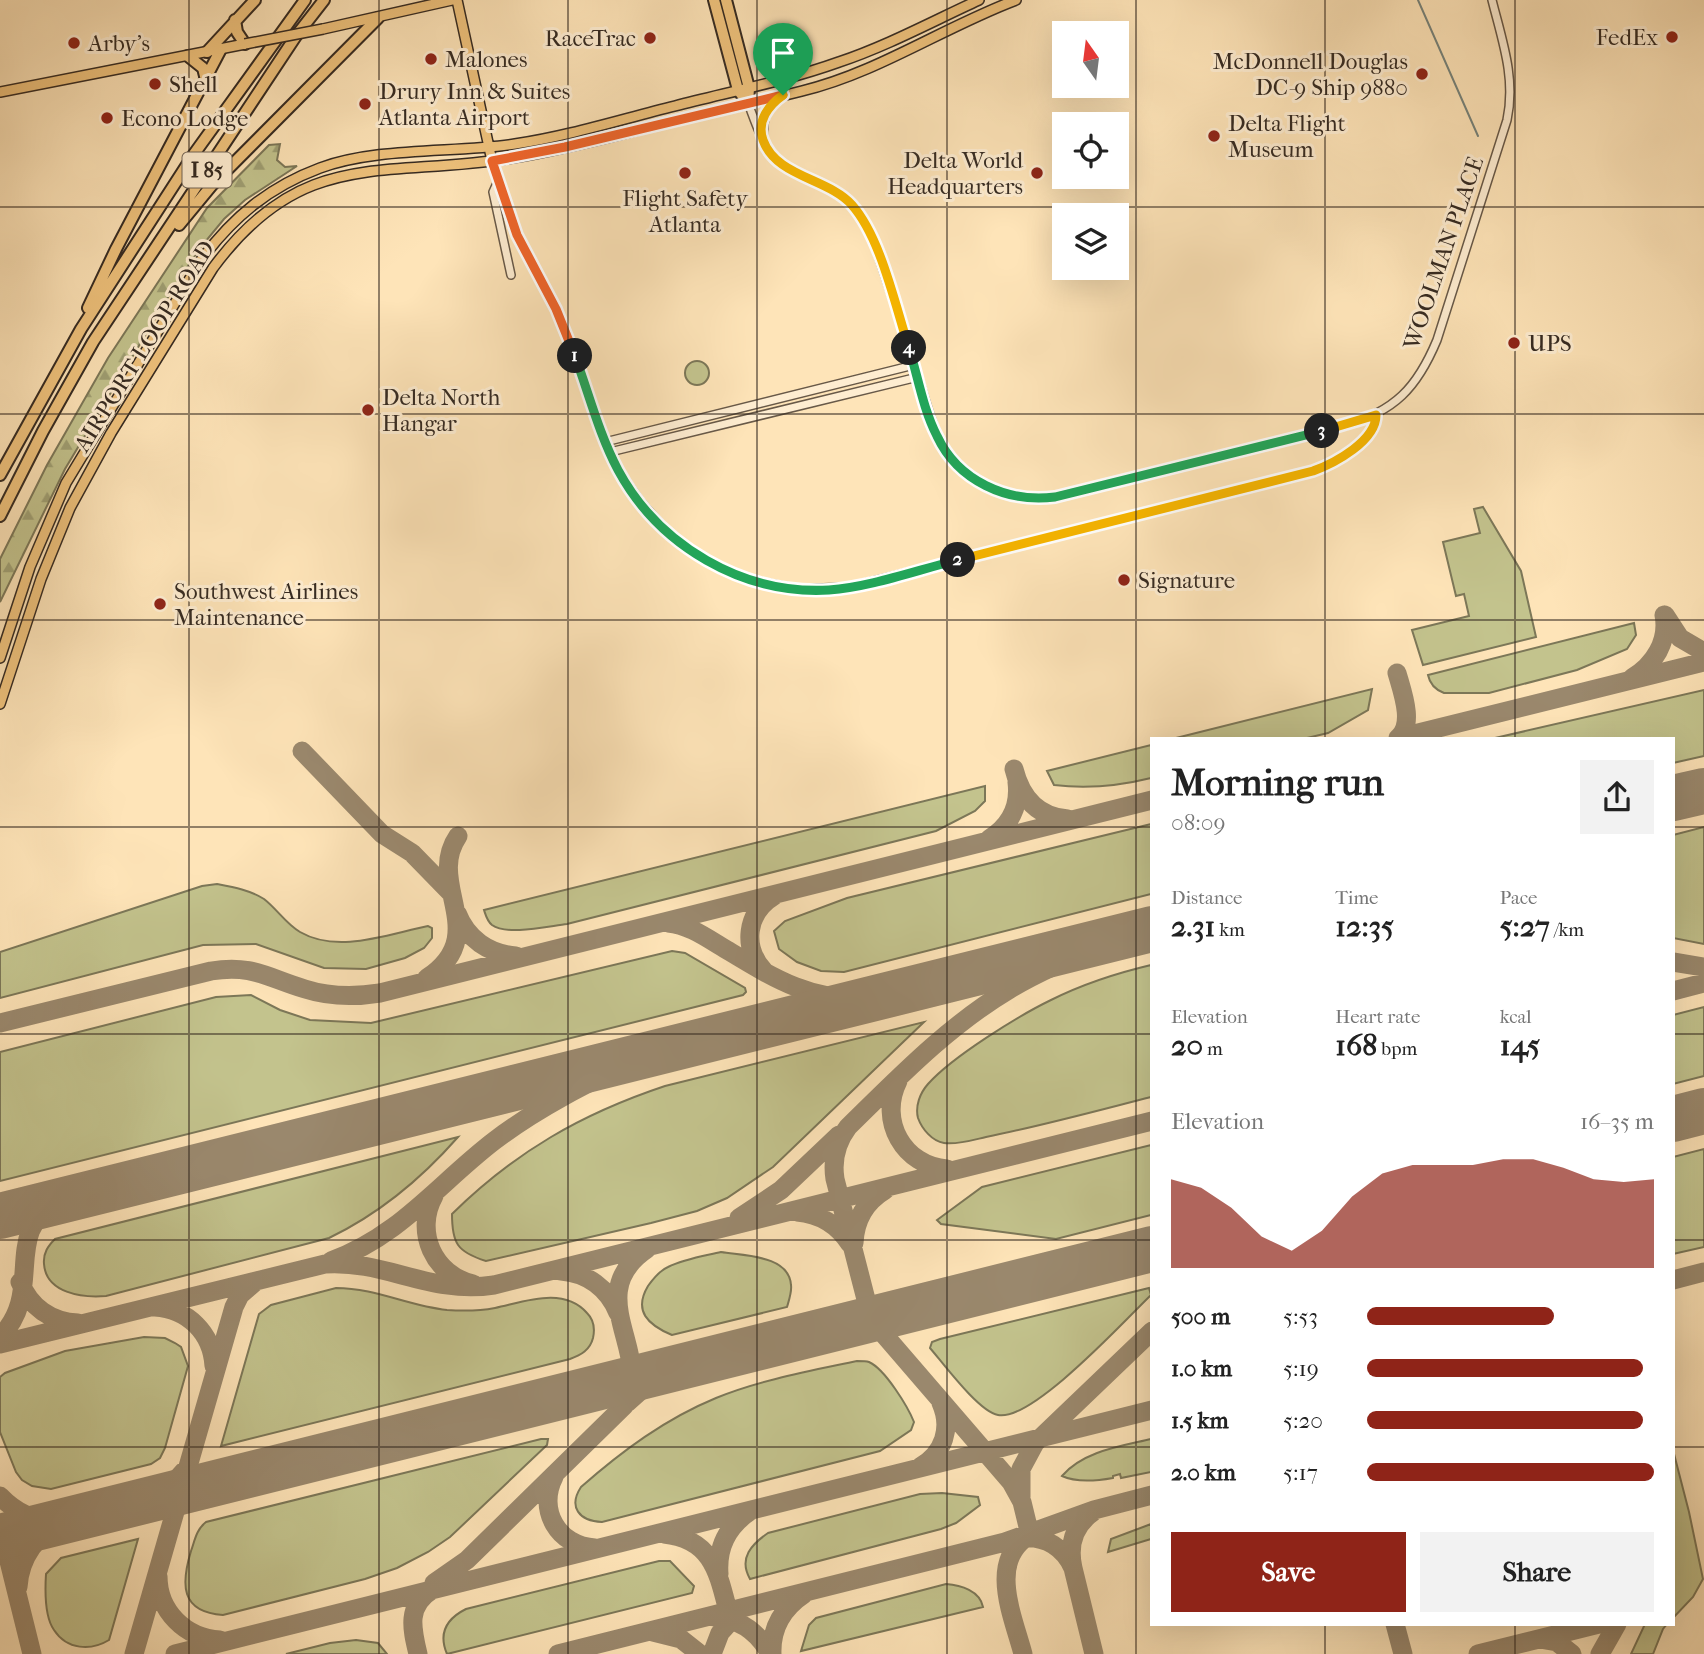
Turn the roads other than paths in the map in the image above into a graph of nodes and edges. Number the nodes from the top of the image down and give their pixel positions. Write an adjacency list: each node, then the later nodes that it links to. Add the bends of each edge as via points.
1 (255, 0): 11 (highway)
2 (304, 0): 26 (highway, I 85, via 194,154)
3 (324, 0): 27 (highway, I 85)
4 (455, 0): 10 (main road); 22 (main road)
5 (714, 0): 17 (highway)
6 (726, 0): 17 (highway)
7 (979, 0): 17 (main road, AIRPORT LOOP ROAD, via 840,62)
8 (1016, 0): 19 (main road, AIRPORT LOOP ROAD, via 836,81)
9 (1492, 0): 33 (street, WOOLMAN PLACE, via 1510,77 1507,120 1429,359 1404,395)
10 (378, 18): 12 (main road, bridge); 27 (highway, via 184,217 111,327)
11 (235, 20): 12 (highway); 14 (highway)
12 (245, 44): 13 (main road)
13 (221, 49): 14 (main road); 16 (highway)
14 (207, 52): 15 (main road)
15 (188, 55): 16 (highway, via 203,68); 18 (main road)
16 (206, 80): 26 (highway, via 116,249)
17 (744, 89): 20 (highway); 22 (main road, AIRPORT LOOP ROAD, via 571,132)
18 (0, 92)
19 (783, 95): 20 (main road, AIRPORT LOOP ROAD); 21 (main road, via 767,108)
20 (748, 103): 21 (street); 23 (main road, AIRPORT LOOP ROAD)
21 (762, 139): 28 (street, WOOLMAN PLACE, via 776,159 839,194 864,221)
22 (489, 146): 23 (main road); 41 (main road, AIRPORT LOOP ROAD, via 366,157 324,166 285,183 220,235 66,483 27,575)
23 (492, 161): 24 (street); 42 (main road, AIRPORT LOOP ROAD, via 350,173 301,190 275,205 230,244 111,433 70,508)
24 (498, 181): 25 (street, via 493,192); 37 (street, via 517,235 568,338)
25 (512, 275)
26 (81, 329): 39 (highway, I 85)
27 (93, 342): 40 (highway, I 85)
28 (914, 365): 29 (street, WOOLMAN PLACE); 30 (street)
29 (918, 377): 31 (street); 33 (street, WOOLMAN PLACE, via 943,448 963,472 993,489 1041,499)
30 (810, 391): 31 (street); 32 (street)
31 (813, 402): 34 (street)
32 (738, 410): 34 (street); 35 (street)
33 (1376, 415): 38 (street, via 1374,425 1356,447 1313,471 829,590 760,583 700,557 672,537 640,502)
34 (740, 420): 36 (street)
35 (680, 424): 36 (street); 37 (street)
36 (682, 435): 38 (street)
37 (605, 442): 38 (street)
38 (610, 452)
39 (0, 475)
40 (0, 516)
41 (0, 658)
42 (0, 704)

